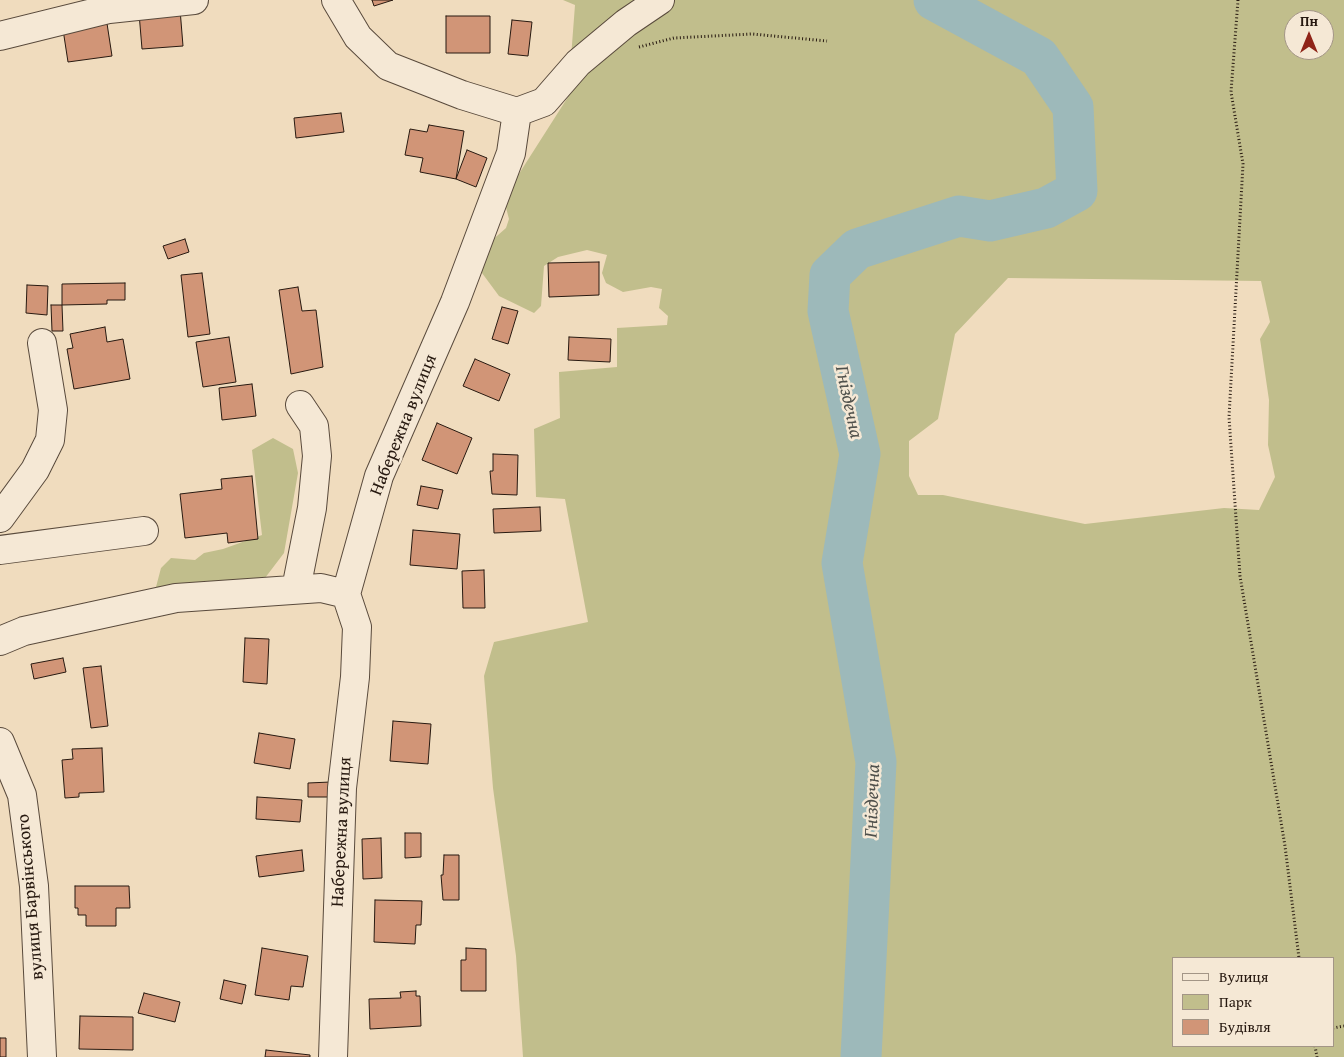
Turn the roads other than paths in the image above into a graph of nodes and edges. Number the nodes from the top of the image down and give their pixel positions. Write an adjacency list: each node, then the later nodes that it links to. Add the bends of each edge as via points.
1 (194, 0): 4 (street, via 109,9)
2 (336, 0): 5 (street, via 358,37 388,66)
3 (660, 0): 5 (street, via 578,63 544,102)
4 (0, 36)
5 (517, 112): 12 (street, Набережна вулиця, via 511,154 455,302 379,476)
6 (42, 343): 8 (street, via 54,410 50,440 35,470)
7 (300, 404): 11 (street, via 314,426 317,456 312,508)
8 (0, 518)
9 (144, 531): 10 (street)
10 (0, 550)
11 (296, 589): 12 (street, via 321,588); 13 (street, via 176,598 24,631)
12 (346, 594): 16 (street, Набережна вулиця, via 358,627 342,788)
13 (0, 641)
14 (0, 742): 15 (street, вулиця Барвінського, via 22,795 34,886)
15 (42, 1057)
16 (332, 1057)

